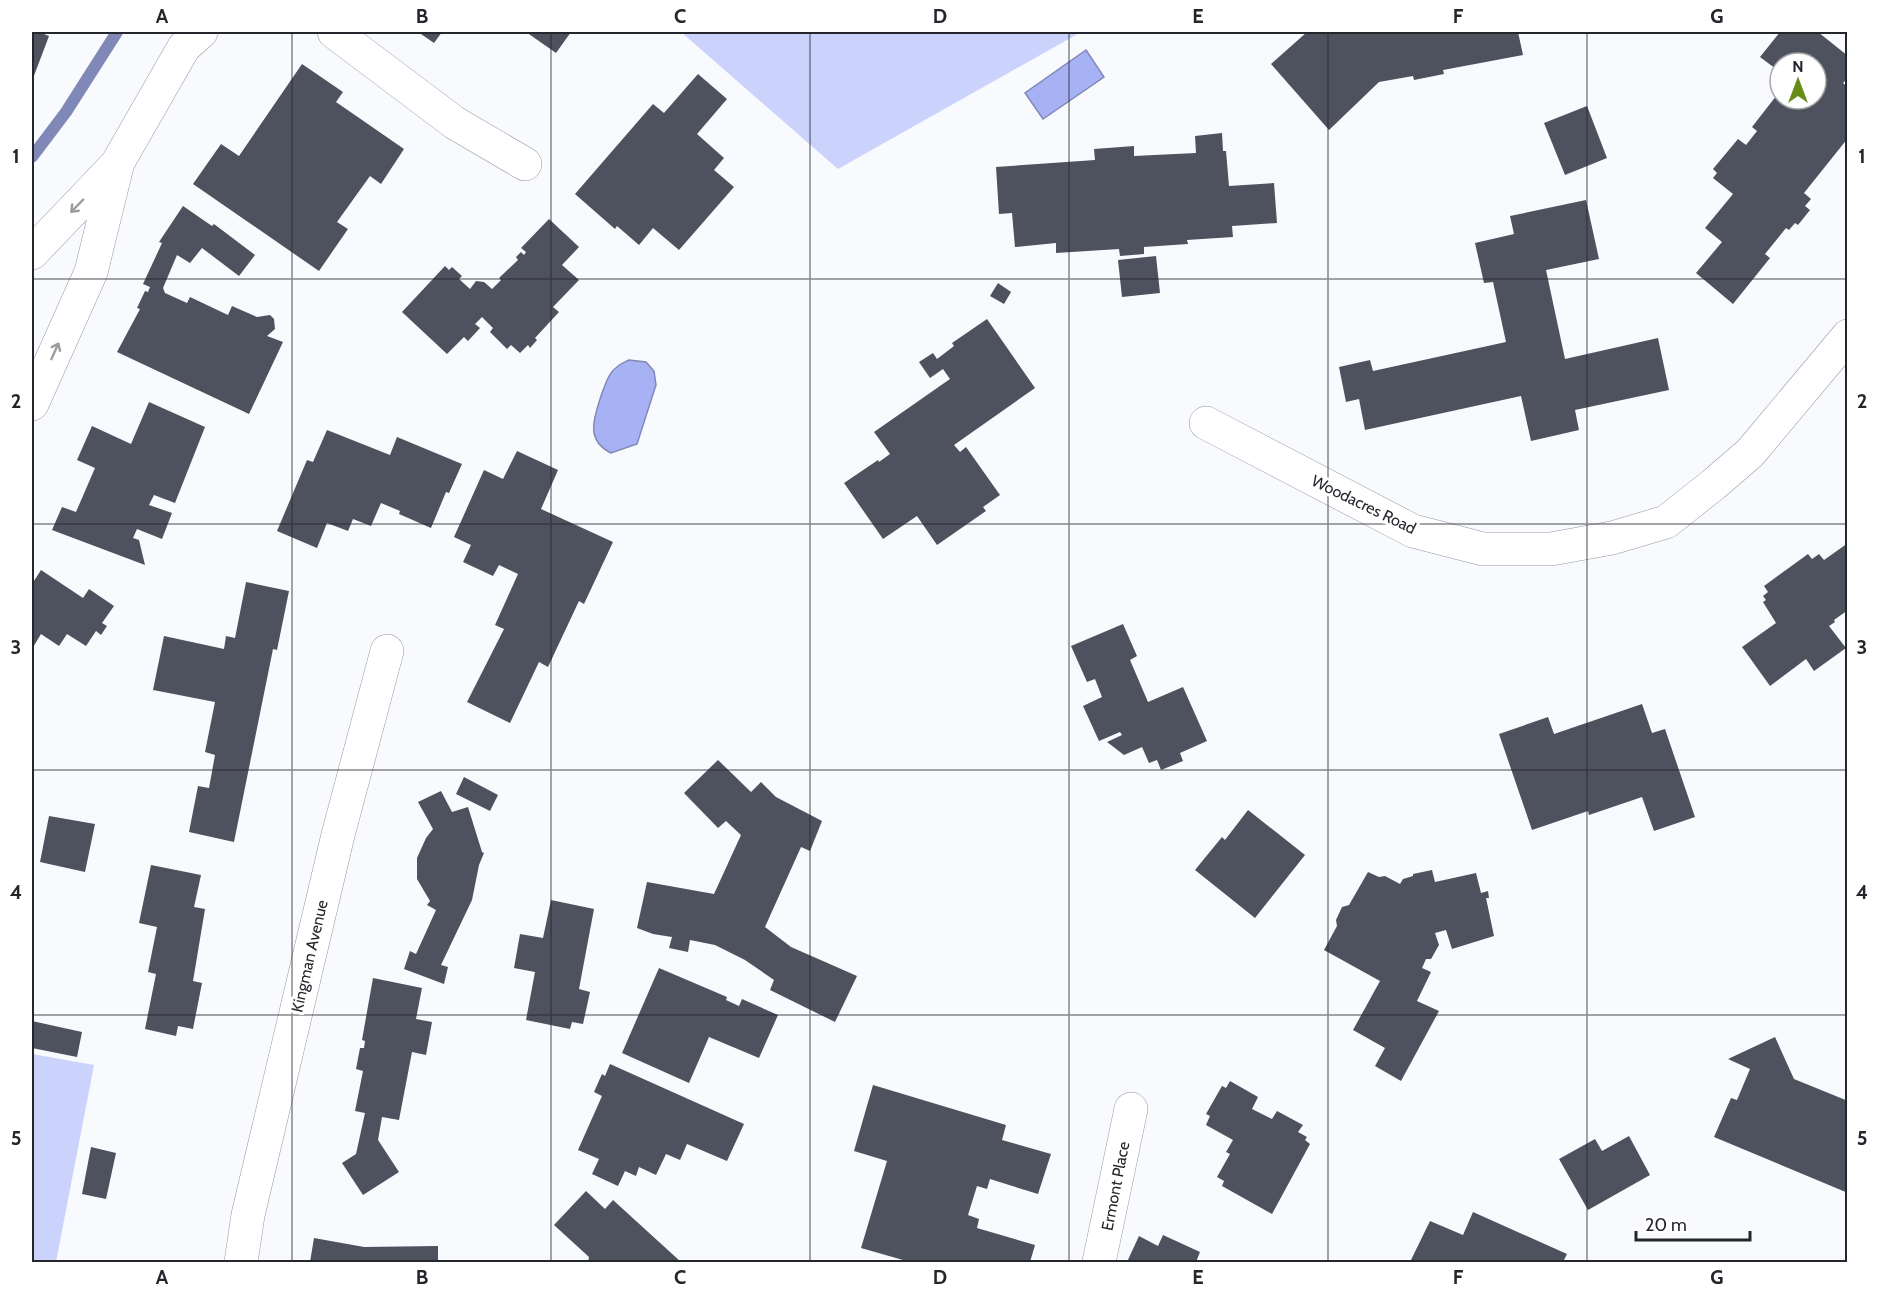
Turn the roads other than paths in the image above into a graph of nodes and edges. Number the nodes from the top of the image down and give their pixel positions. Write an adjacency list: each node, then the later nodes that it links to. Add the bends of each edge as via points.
1 (334, 32): 4 (street, via 455,123)
2 (184, 37): 3 (street)
3 (117, 164): 5 (street, one-way to 5); 7 (street, one-way to 3, via 91,272)
4 (525, 164)
5 (32, 253)
6 (1848, 336): 8 (street, Woodacres Road, via 1750,453 1666,522 1612,538 1551,549 1483,549 1413,531)
7 (32, 404)
8 (1206, 423)
9 (387, 651): 11 (street, Kingman Avenue, via 248,1215)
10 (1131, 1109): 12 (street, Ermont Place)
11 (242, 1263)
12 (1099, 1263)

